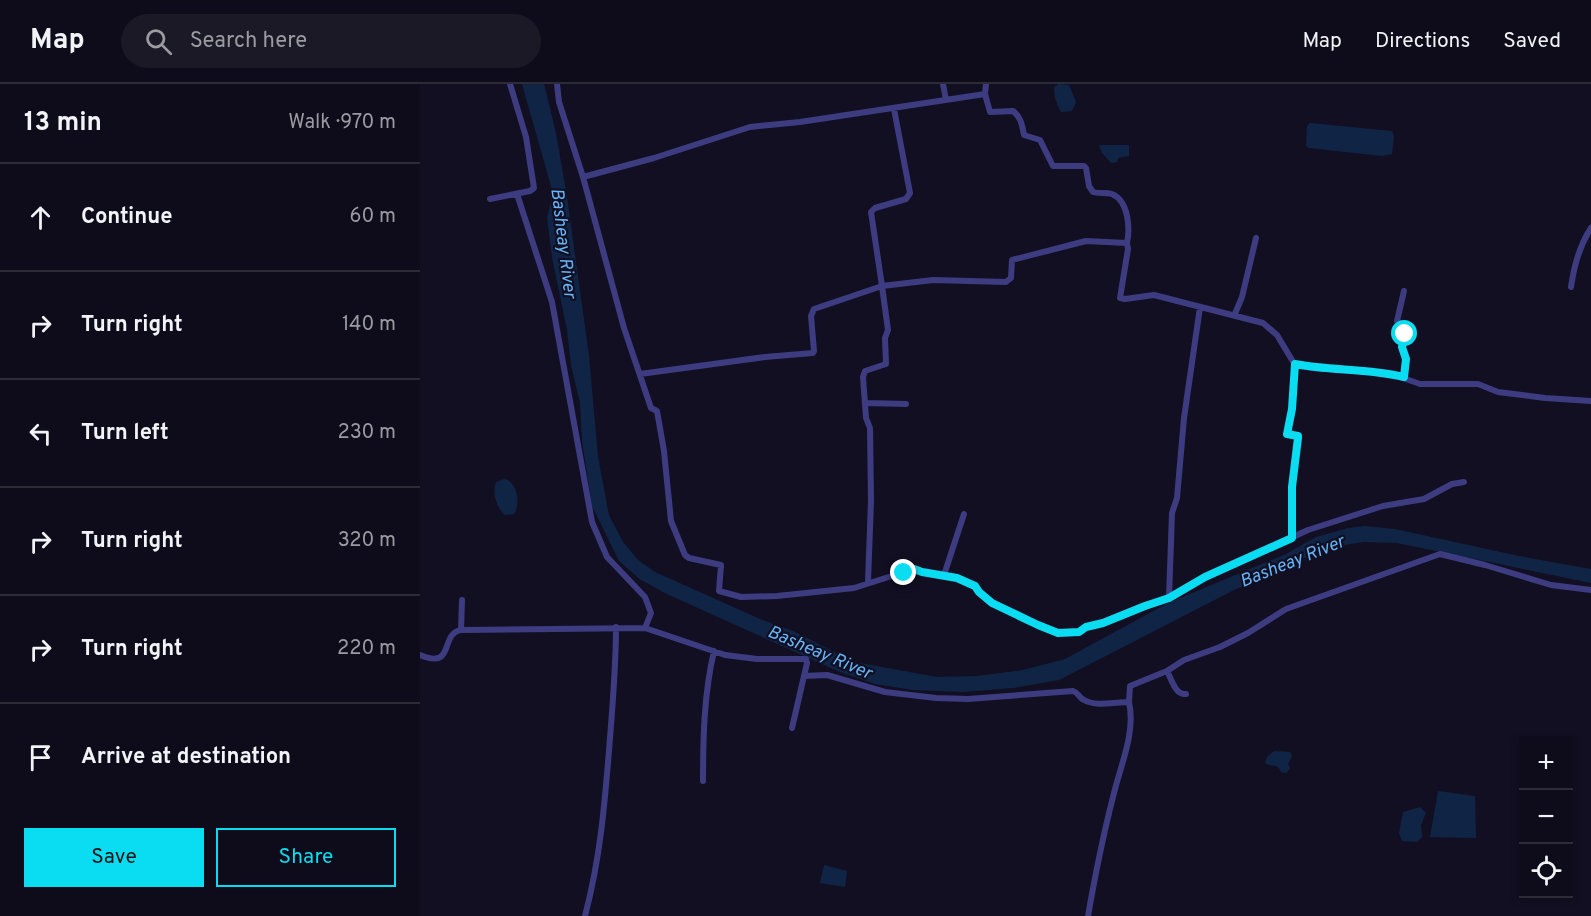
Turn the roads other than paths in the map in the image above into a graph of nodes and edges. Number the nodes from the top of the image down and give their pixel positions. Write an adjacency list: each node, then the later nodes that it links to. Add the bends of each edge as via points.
1 (510, 84): 9 (street, via 535,183 530,192)
2 (557, 84): 8 (street)
3 (942, 84): 6 (street)
4 (986, 84): 5 (street)
5 (985, 94): 6 (street); 13 (street, via 990,112 1017,114 1024,135 1040,140 1053,166 1084,166 1093,192 1112,194 1121,201 1129,233)
6 (946, 100): 7 (street)
7 (894, 108): 8 (street, via 750,127); 14 (street, via 910,194 871,212)
8 (583, 177): 20 (street)
9 (517, 194): 10 (street); 34 (street, via 552,302 592,522 607,557 645,597 651,613)
10 (490, 199)
11 (1591, 228): 15 (street, via 1583,241)
12 (1256, 238): 18 (street)
13 (1127, 243): 14 (street, via 1086,240 1011,260 1011,278 1006,282 933,280); 17 (street, via 1120,298 1154,295)
14 (882, 286): 20 (street, via 814,309 813,353); 23 (street, via 888,330 886,364 864,373)
15 (1571, 287)
16 (1404, 291): 21 (street, via 1397,321 1406,329 1402,347 1406,359)
17 (1200, 307): 18 (street); 31 (street, via 1172,513)
18 (1234, 316): 19 (street, via 1263,323 1277,335)
19 (1295, 364): 21 (street); 27 (street, via 1287,434 1298,436)
20 (640, 374): 29 (street, via 651,408 657,411 671,521 685,555 721,565 719,591 741,597 777,596 854,588)
21 (1404, 377): 22 (street, via 1420,384 1478,384 1498,392)
22 (1591, 401)
23 (865, 404): 24 (street); 29 (street, via 870,434)
24 (906, 404)
25 (1464, 482): 27 (street, via 1424,499 1383,506)
26 (964, 514): 28 (street)
27 (1292, 538): 31 (street, via 1205,577)
28 (944, 575): 29 (street, via 914,569); 31 (street, via 975,586 992,603 1058,633 1079,632)
29 (868, 582)
30 (1591, 591): 38 (street, via 1551,585 1440,554 1286,609 1248,633)
31 (1169, 598)
32 (462, 600): 35 (street)
33 (616, 627): 34 (street); 35 (street); 44 (street, via 606,802)
34 (645, 628): 36 (street)
35 (461, 630): 37 (street, via 451,634 441,657)
36 (714, 651): 39 (street, via 758,659 806,659); 43 (street, via 704,720)
37 (420, 655)
38 (1167, 671): 40 (street, via 1178,692); 41 (street, via 1130,686)
39 (804, 676): 41 (street, via 827,675 885,692 936,698 1073,691 1095,703); 42 (street)
40 (1186, 694)
41 (1129, 702): 45 (street, via 1130,728)
42 (792, 728)
43 (703, 781)
44 (585, 916)
45 (1088, 916)

